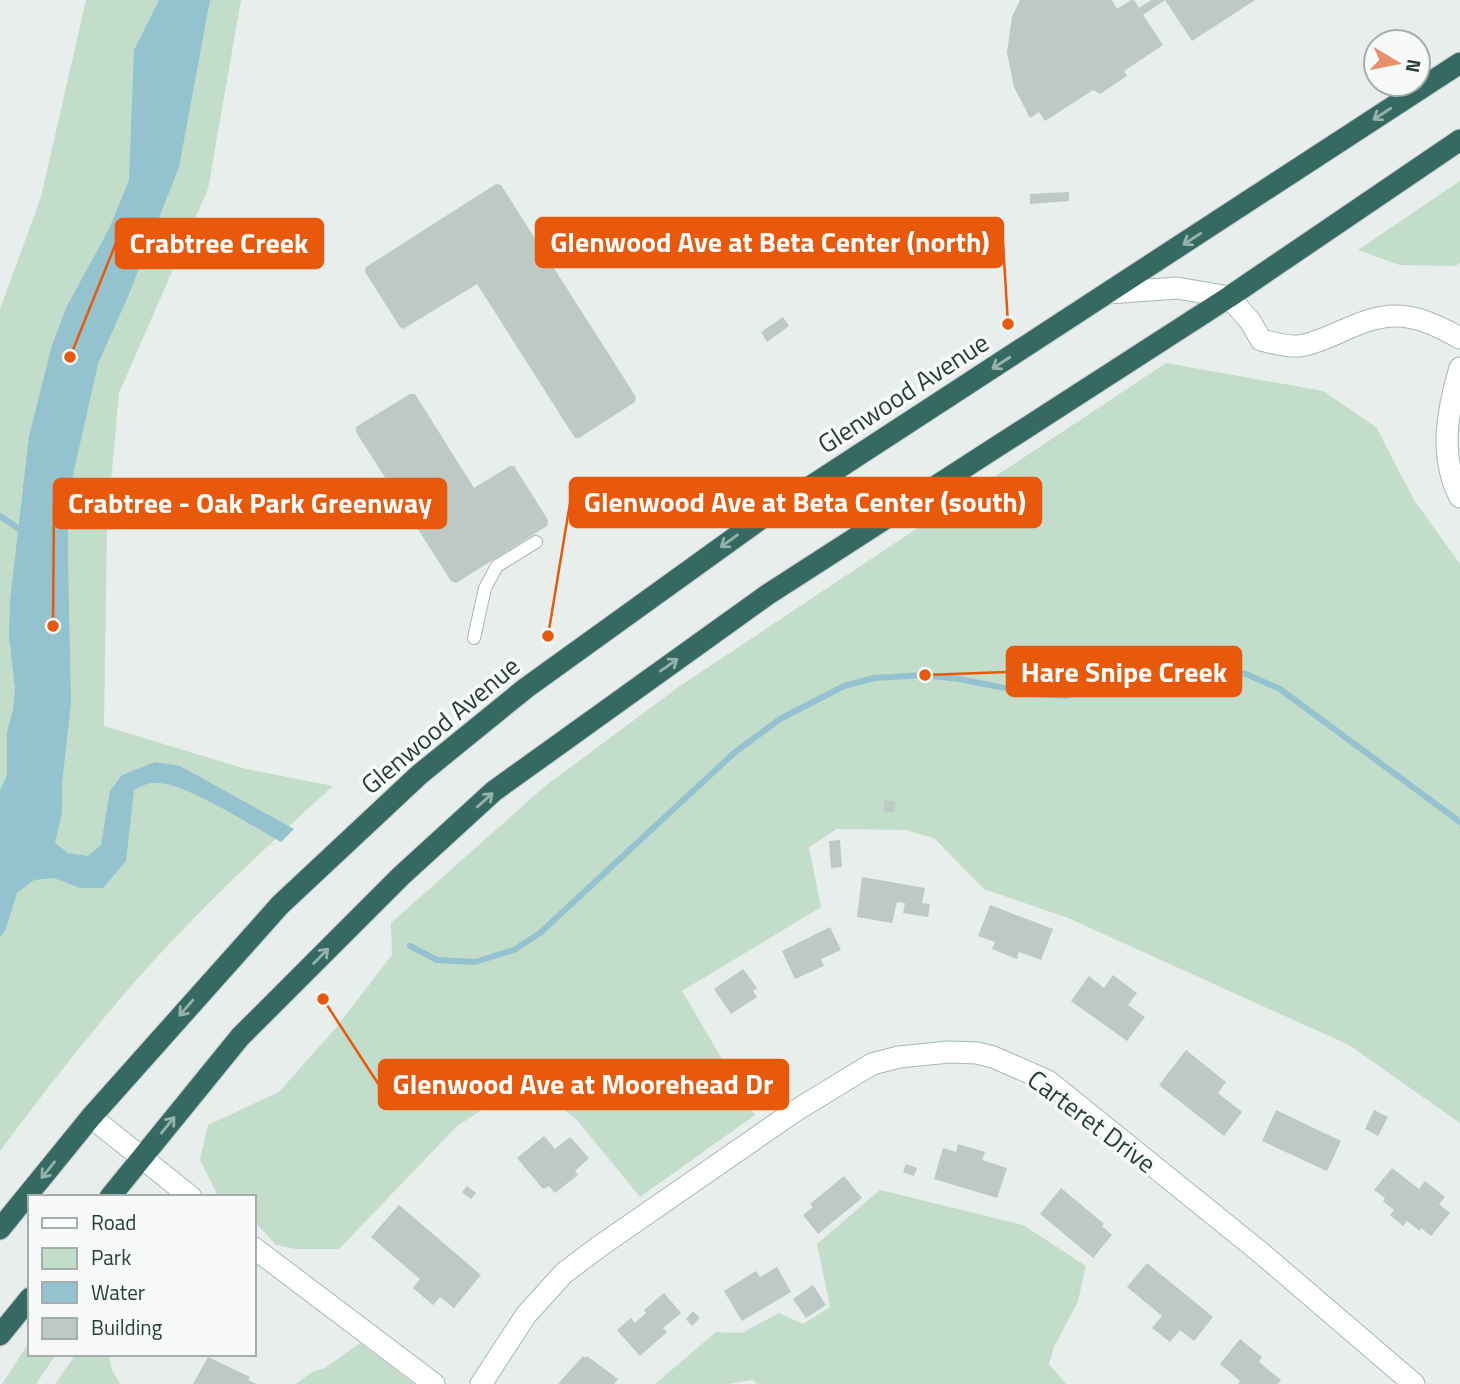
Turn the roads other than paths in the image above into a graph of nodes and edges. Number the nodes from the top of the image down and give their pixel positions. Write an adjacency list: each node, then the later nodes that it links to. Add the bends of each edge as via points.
1 (1460, 63): 3 (highway, Glenwood Avenue, one-way to 3)
2 (1460, 140): 4 (highway)
3 (1108, 293): 4 (street, via 1177,288); 10 (highway, Glenwood Avenue, one-way to 10, via 762,518 526,688 420,774 280,905)
4 (1229, 297): 5 (street, via 1261,340 1283,346 1301,346 1394,316 1436,325); 11 (highway, one-way to 4, via 240,1037 401,876 494,792 767,595)
5 (1460, 338)
6 (1460, 368): 7 (street, via 1447,424 1446,454)
7 (1460, 498)
8 (536, 542): 9 (lane, via 497,566 485,588)
9 (474, 638)
10 (91, 1117): 11 (street); 14 (highway, Glenwood Avenue, one-way to 14)
11 (142, 1156): 12 (highway); 13 (street)
12 (112, 1195)
13 (189, 1195)
14 (0, 1229)
15 (256, 1250): 18 (street)
16 (28, 1300): 17 (highway)
17 (0, 1335)
18 (434, 1384)
19 (481, 1384): 20 (street, Carteret Drive, via 526,1315 564,1273 600,1246 863,1069 899,1057 948,1052 993,1057 1048,1081)
20 (1414, 1384)

